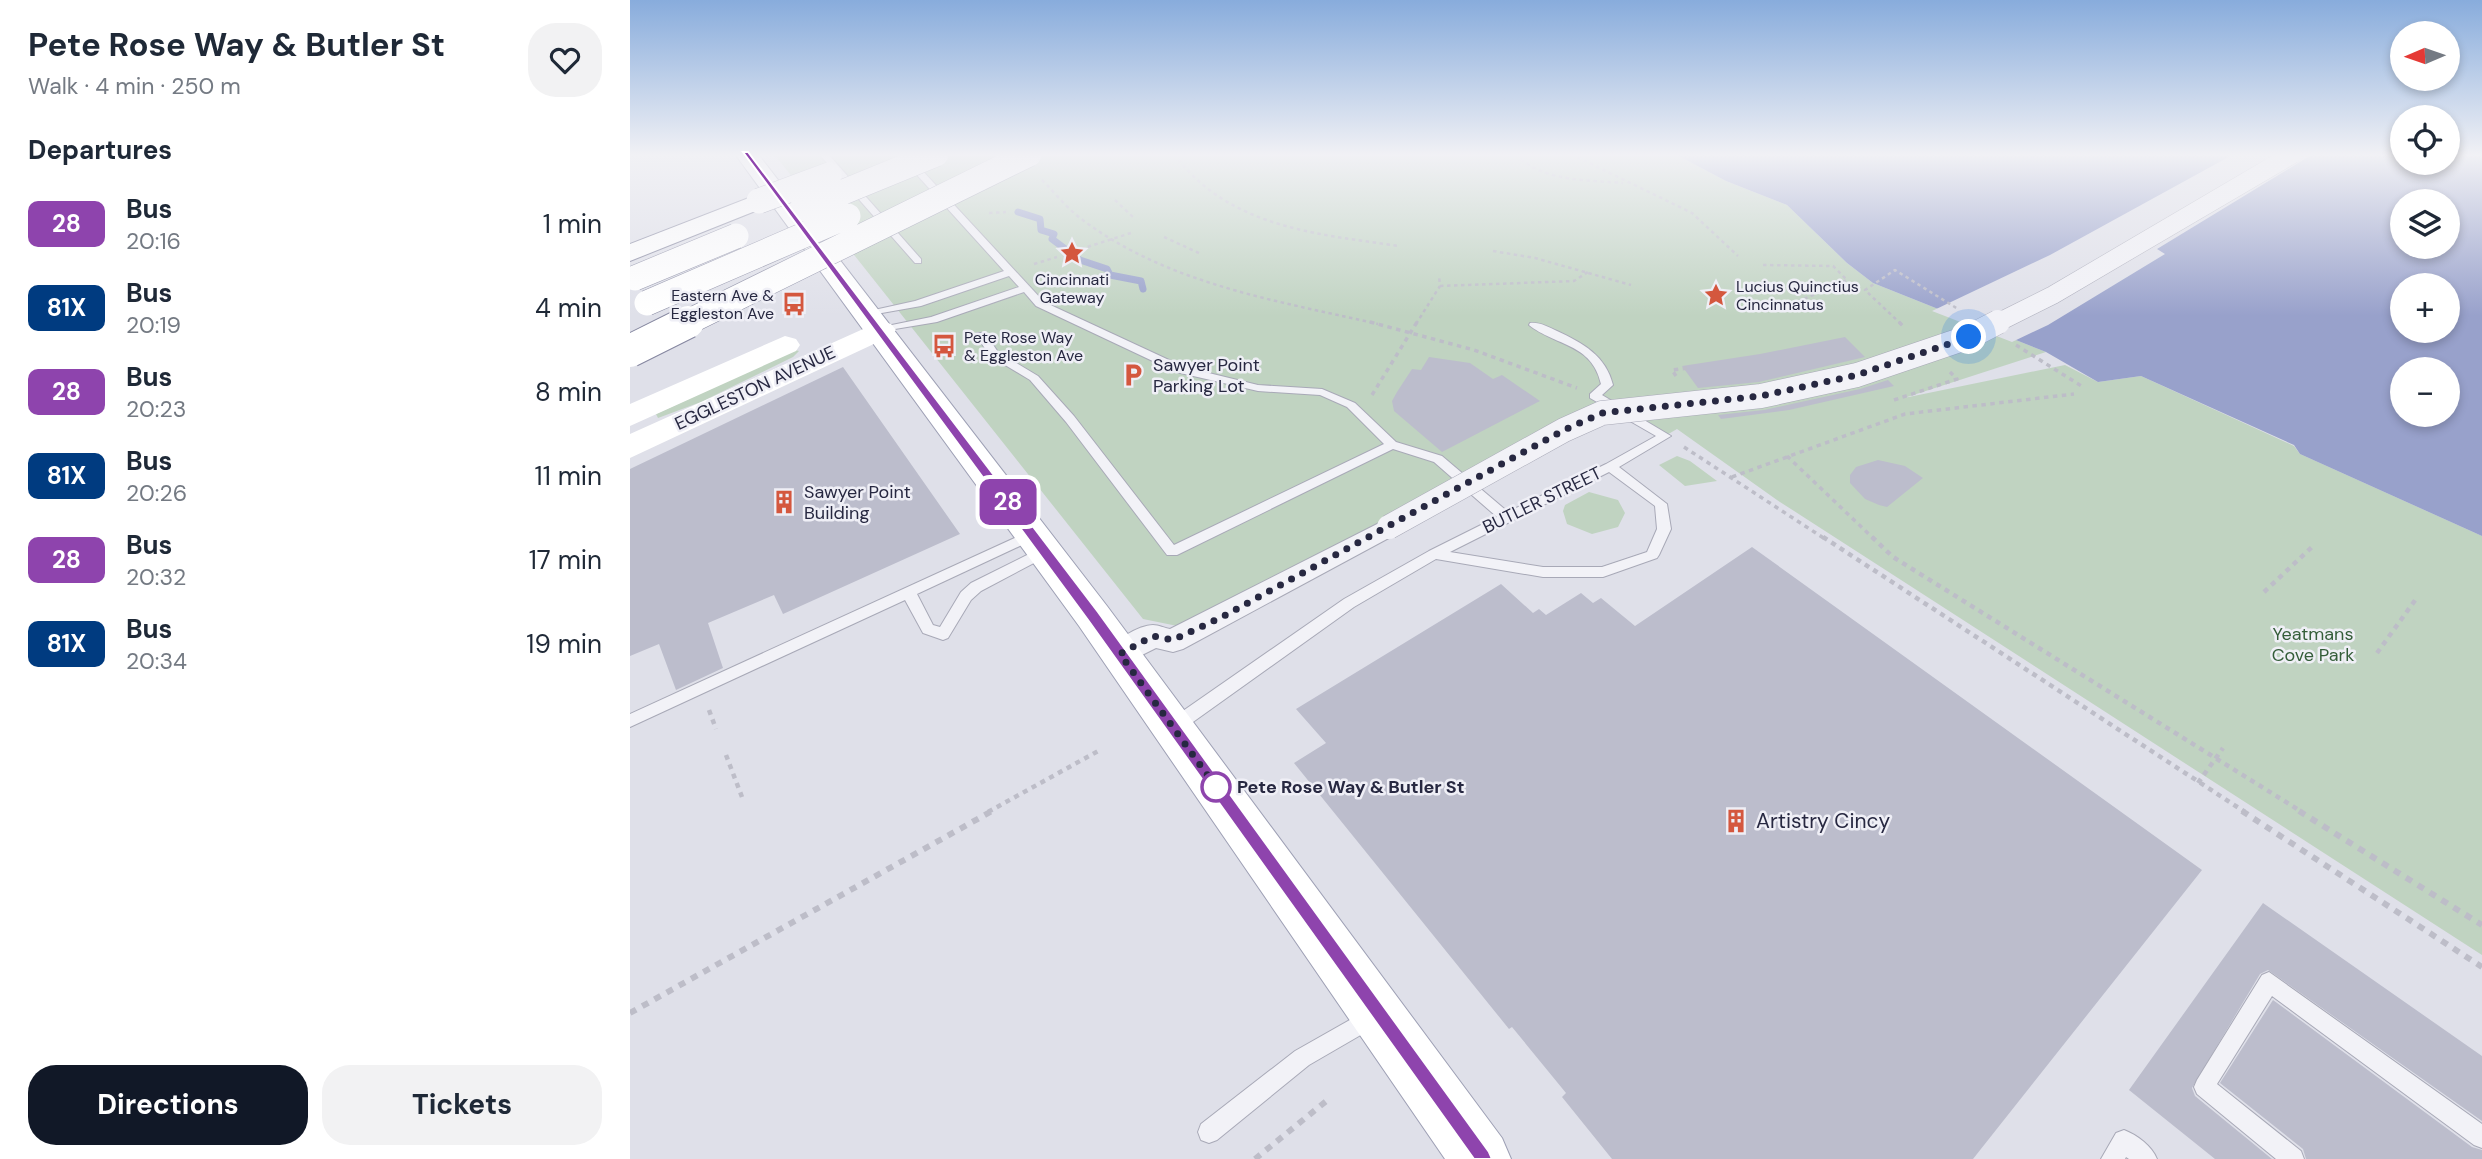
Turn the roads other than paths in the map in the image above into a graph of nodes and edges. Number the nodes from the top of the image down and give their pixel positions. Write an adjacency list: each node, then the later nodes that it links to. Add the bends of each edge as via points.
1 (732, 208): 10 (main road)
2 (741, 208): 11 (main road)
3 (788, 208): 17 (main road)
4 (805, 208): 14 (main road, bridge)
5 (866, 208): 16 (main road, bridge)
6 (871, 208): 12 (lane)
7 (919, 208): 20 (main road, bridge)
8 (951, 208): 13 (lane)
9 (2201, 208): 29 (street, bridge, via 2053,295 1969,337 1857,375 1761,396 1602,413 1173,640 1153,636)
10 (630, 235)
11 (630, 253)
12 (918, 261)
13 (1009, 272): 15 (lane); 17 (lane); 17 (lane)
14 (630, 280)
15 (1023, 289): 17 (lane, via 933,320); 22 (lane, via 1040,304 1180,370 1258,388 1322,392 1351,405)
16 (630, 310)
17 (875, 322): 21 (main road, EGGLESTON AVENUE, via 816,331); 23 (main road, EGGLESTON AVENUE); 26 (main road)
18 (1534, 325): 24 (lane, via 1577,345 1599,364 1607,385 1594,396 1665,436)
19 (981, 335): 22 (lane, via 994,354 1043,388 1172,552)
20 (630, 351)
21 (630, 416)
22 (1392, 445): 25 (lane, via 1438,459)
23 (630, 447)
24 (1610, 467): 25 (lane, BUTLER STREET); 27 (lane, BUTLER STREET, via 1661,504 1664,529 1652,555 1603,572 1543,572)
25 (1506, 518): 27 (lane, BUTLER STREET)
26 (1038, 544): 28 (lane); 28 (lane, via 966,596 943,634 928,629); 29 (main road)
27 (1434, 554): 31 (lane, BUTLER STREET, via 1349,603)
28 (909, 593): 30 (lane)
29 (1120, 654): 31 (main road)
30 (630, 721)
31 (1173, 727): 32 (main road)
32 (1378, 1014): 33 (lane, via 1302,1058); 35 (main road)
33 (1209, 1132)
34 (2482, 1137): 38 (lane, via 2269,982 2204,1087)
35 (1481, 1159)
36 (2112, 1159): 37 (lane, via 2124,1141)
37 (2146, 1159)
38 (2293, 1159)

